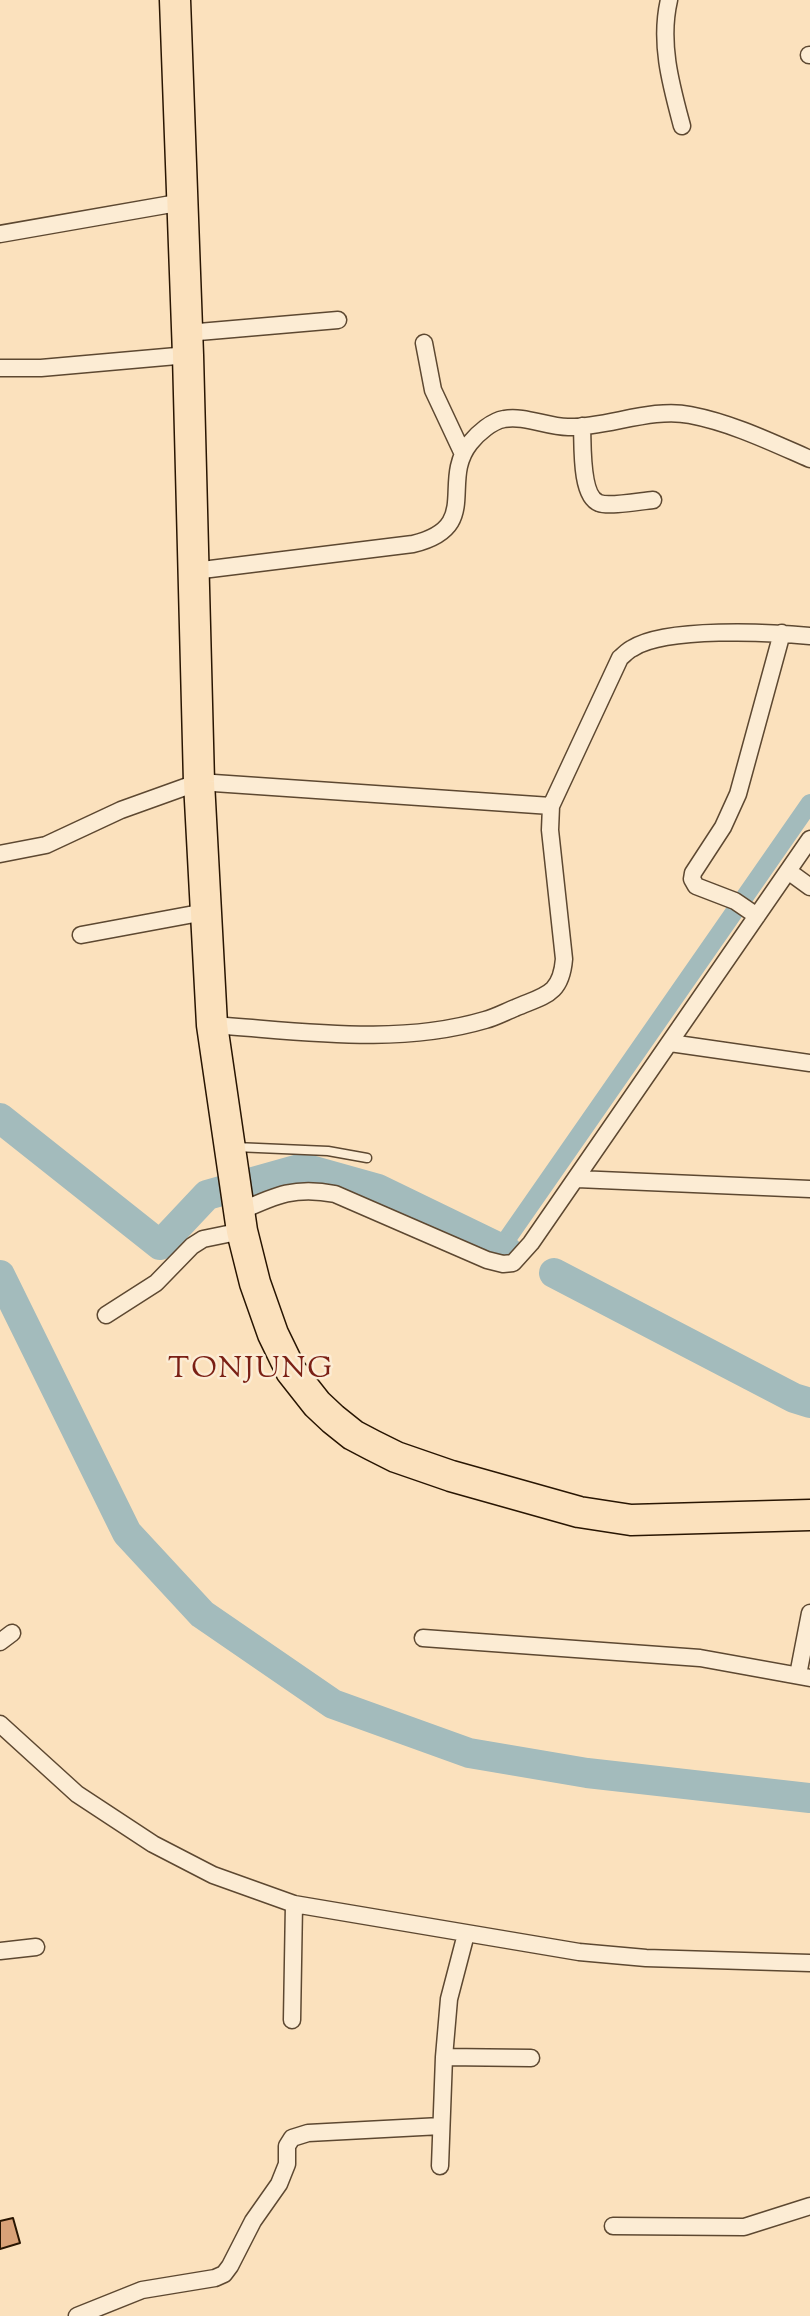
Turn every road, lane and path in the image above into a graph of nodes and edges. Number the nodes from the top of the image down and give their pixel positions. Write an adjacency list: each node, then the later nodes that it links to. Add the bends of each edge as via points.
1 (175, 0): 4 (highway)
2 (669, 0): 3 (street, via 667,71)
3 (682, 126)
4 (183, 202): 5 (street); 8 (highway)
5 (0, 234)
6 (338, 320): 8 (street)
7 (424, 343): 11 (street, via 433,390)
8 (188, 344): 9 (street, via 53,368); 14 (highway)
9 (0, 368)
10 (582, 426): 11 (street, via 504,419 484,429); 12 (street, via 686,414); 13 (street, via 590,497 600,504)
11 (463, 454): 14 (street, via 456,513 444,531 430,540)
12 (810, 459)
13 (653, 500)
14 (194, 570): 17 (highway)
15 (782, 633): 16 (street); 18 (street, via 679,634 633,647 621,658); 24 (street, via 738,794 692,879 696,886)
16 (810, 636)
17 (198, 782): 18 (street); 20 (street, via 121,810 46,845); 23 (highway)
18 (551, 806): 26 (street, via 564,959 558,985 549,992 488,1020 425,1031 359,1035)
19 (810, 839): 21 (street)
20 (0, 854)
21 (788, 871): 22 (street); 24 (street)
22 (810, 887)
23 (205, 912): 25 (street); 26 (highway)
24 (754, 914): 27 (street)
25 (81, 935)
26 (212, 1025): 29 (highway)
27 (670, 1043): 28 (street); 31 (street)
28 (810, 1063)
29 (231, 1157): 30 (lane, via 328,1151); 33 (highway)
30 (366, 1158)
31 (577, 1179): 32 (street); 33 (street, via 513,1263 487,1259 335,1194 314,1190 272,1196)
32 (810, 1189)
33 (240, 1214): 34 (street, via 192,1246 156,1283); 35 (highway, via 255,1283 291,1371 332,1419 372,1445 451,1476 607,1517 659,1521)
34 (106, 1315)
35 (810, 1515)
36 (810, 1613): 38 (street)
37 (423, 1637): 38 (street, via 700,1658)
38 (804, 1676)
39 (0, 1724): 40 (street, via 77,1794 153,1844 213,1875)
40 (294, 1904): 41 (street); 45 (street)
41 (466, 1934): 44 (street, via 646,1958); 46 (street, via 449,1999)
42 (36, 1947): 43 (street)
43 (0, 1951)
44 (810, 1963)
45 (292, 2020)
46 (444, 2057): 47 (street); 48 (street)
47 (531, 2059)
48 (441, 2126): 49 (street); 52 (street, via 308,2133 292,2138 282,2178 224,2274 142,2290)
49 (440, 2166)
50 (810, 2207): 51 (street, via 744,2227)
51 (613, 2226)
52 (77, 2316)

